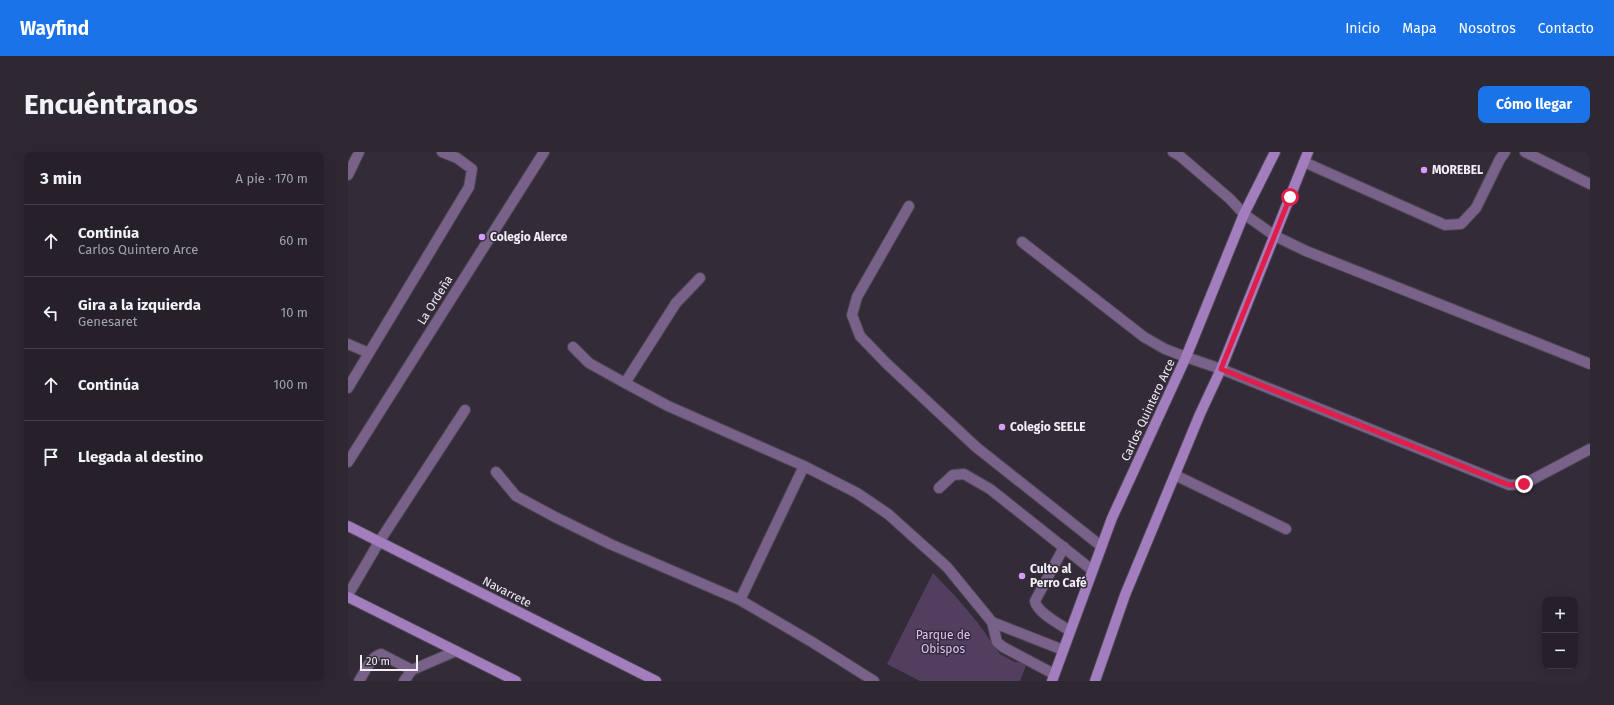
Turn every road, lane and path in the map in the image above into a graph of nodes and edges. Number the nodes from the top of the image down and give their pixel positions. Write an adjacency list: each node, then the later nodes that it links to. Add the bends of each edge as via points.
1 (359, 152): 10 (street)
2 (442, 152): 19 (street, via 457,158 472,170 468,187)
3 (1173, 152): 13 (street)
4 (1275, 152): 13 (main road, Carlos Quintero Arce)
5 (1308, 152): 9 (main road)
6 (1505, 152): 9 (street, via 1476,208 1461,224 1445,225)
7 (1525, 152): 11 (street)
8 (541, 154): 27 (street, La Ordeña)
9 (1304, 162): 14 (main road)
10 (348, 175)
11 (1590, 184)
12 (909, 206): 35 (street, via 858,296 852,315 860,336 976,447)
13 (1244, 214): 14 (street); 20 (main road, Carlos Quintero Arce)
14 (1275, 236): 21 (street, via 1306,251); 22 (main road)
15 (1022, 242): 20 (street, via 1144,337)
16 (700, 278): 23 (street, via 676,303)
17 (348, 344): 19 (street)
18 (573, 347): 23 (street, via 589,363)
19 (369, 353): 24 (street)
20 (1186, 357): 22 (street); 35 (main road, Carlos Quintero Arce)
21 (1590, 364)
22 (1221, 369): 26 (street, via 1509,485 1524,484); 30 (main road)
23 (625, 383): 28 (street, via 668,406)
24 (348, 387)
25 (465, 410): 34 (street)
26 (1590, 449)
27 (348, 462)
28 (804, 466): 39 (street); 40 (street, via 888,514 947,568)
29 (496, 472): 39 (street, via 516,496 555,517 610,544)
30 (1175, 475): 33 (street); 51 (main road, via 1125,595)
31 (939, 488): 36 (street, via 953,475 964,474 990,489)
32 (348, 526): 34 (main road, Navarrete)
33 (1286, 529)
34 (379, 542): 38 (street); 49 (main road, Navarrete)
35 (1101, 546): 37 (main road, Carlos Quintero Arce)
36 (1064, 547): 37 (street); 41 (street, via 1035,602 1040,611)
37 (1092, 570): 41 (main road, Carlos Quintero Arce)
38 (348, 596): 43 (main road)
39 (740, 600): 50 (street)
40 (992, 622): 42 (street); 45 (street, via 997,642)
41 (1070, 631): 42 (main road, Carlos Quintero Arce)
42 (1063, 650): 45 (main road, Carlos Quintero Arce)
43 (456, 651): 44 (street); 48 (main road)
44 (412, 670): 46 (street, via 381,654 376,655); 47 (street)
45 (1053, 677)
46 (359, 681)
47 (404, 681)
48 (516, 681)
49 (656, 681)
50 (874, 681)
51 (1095, 681)

